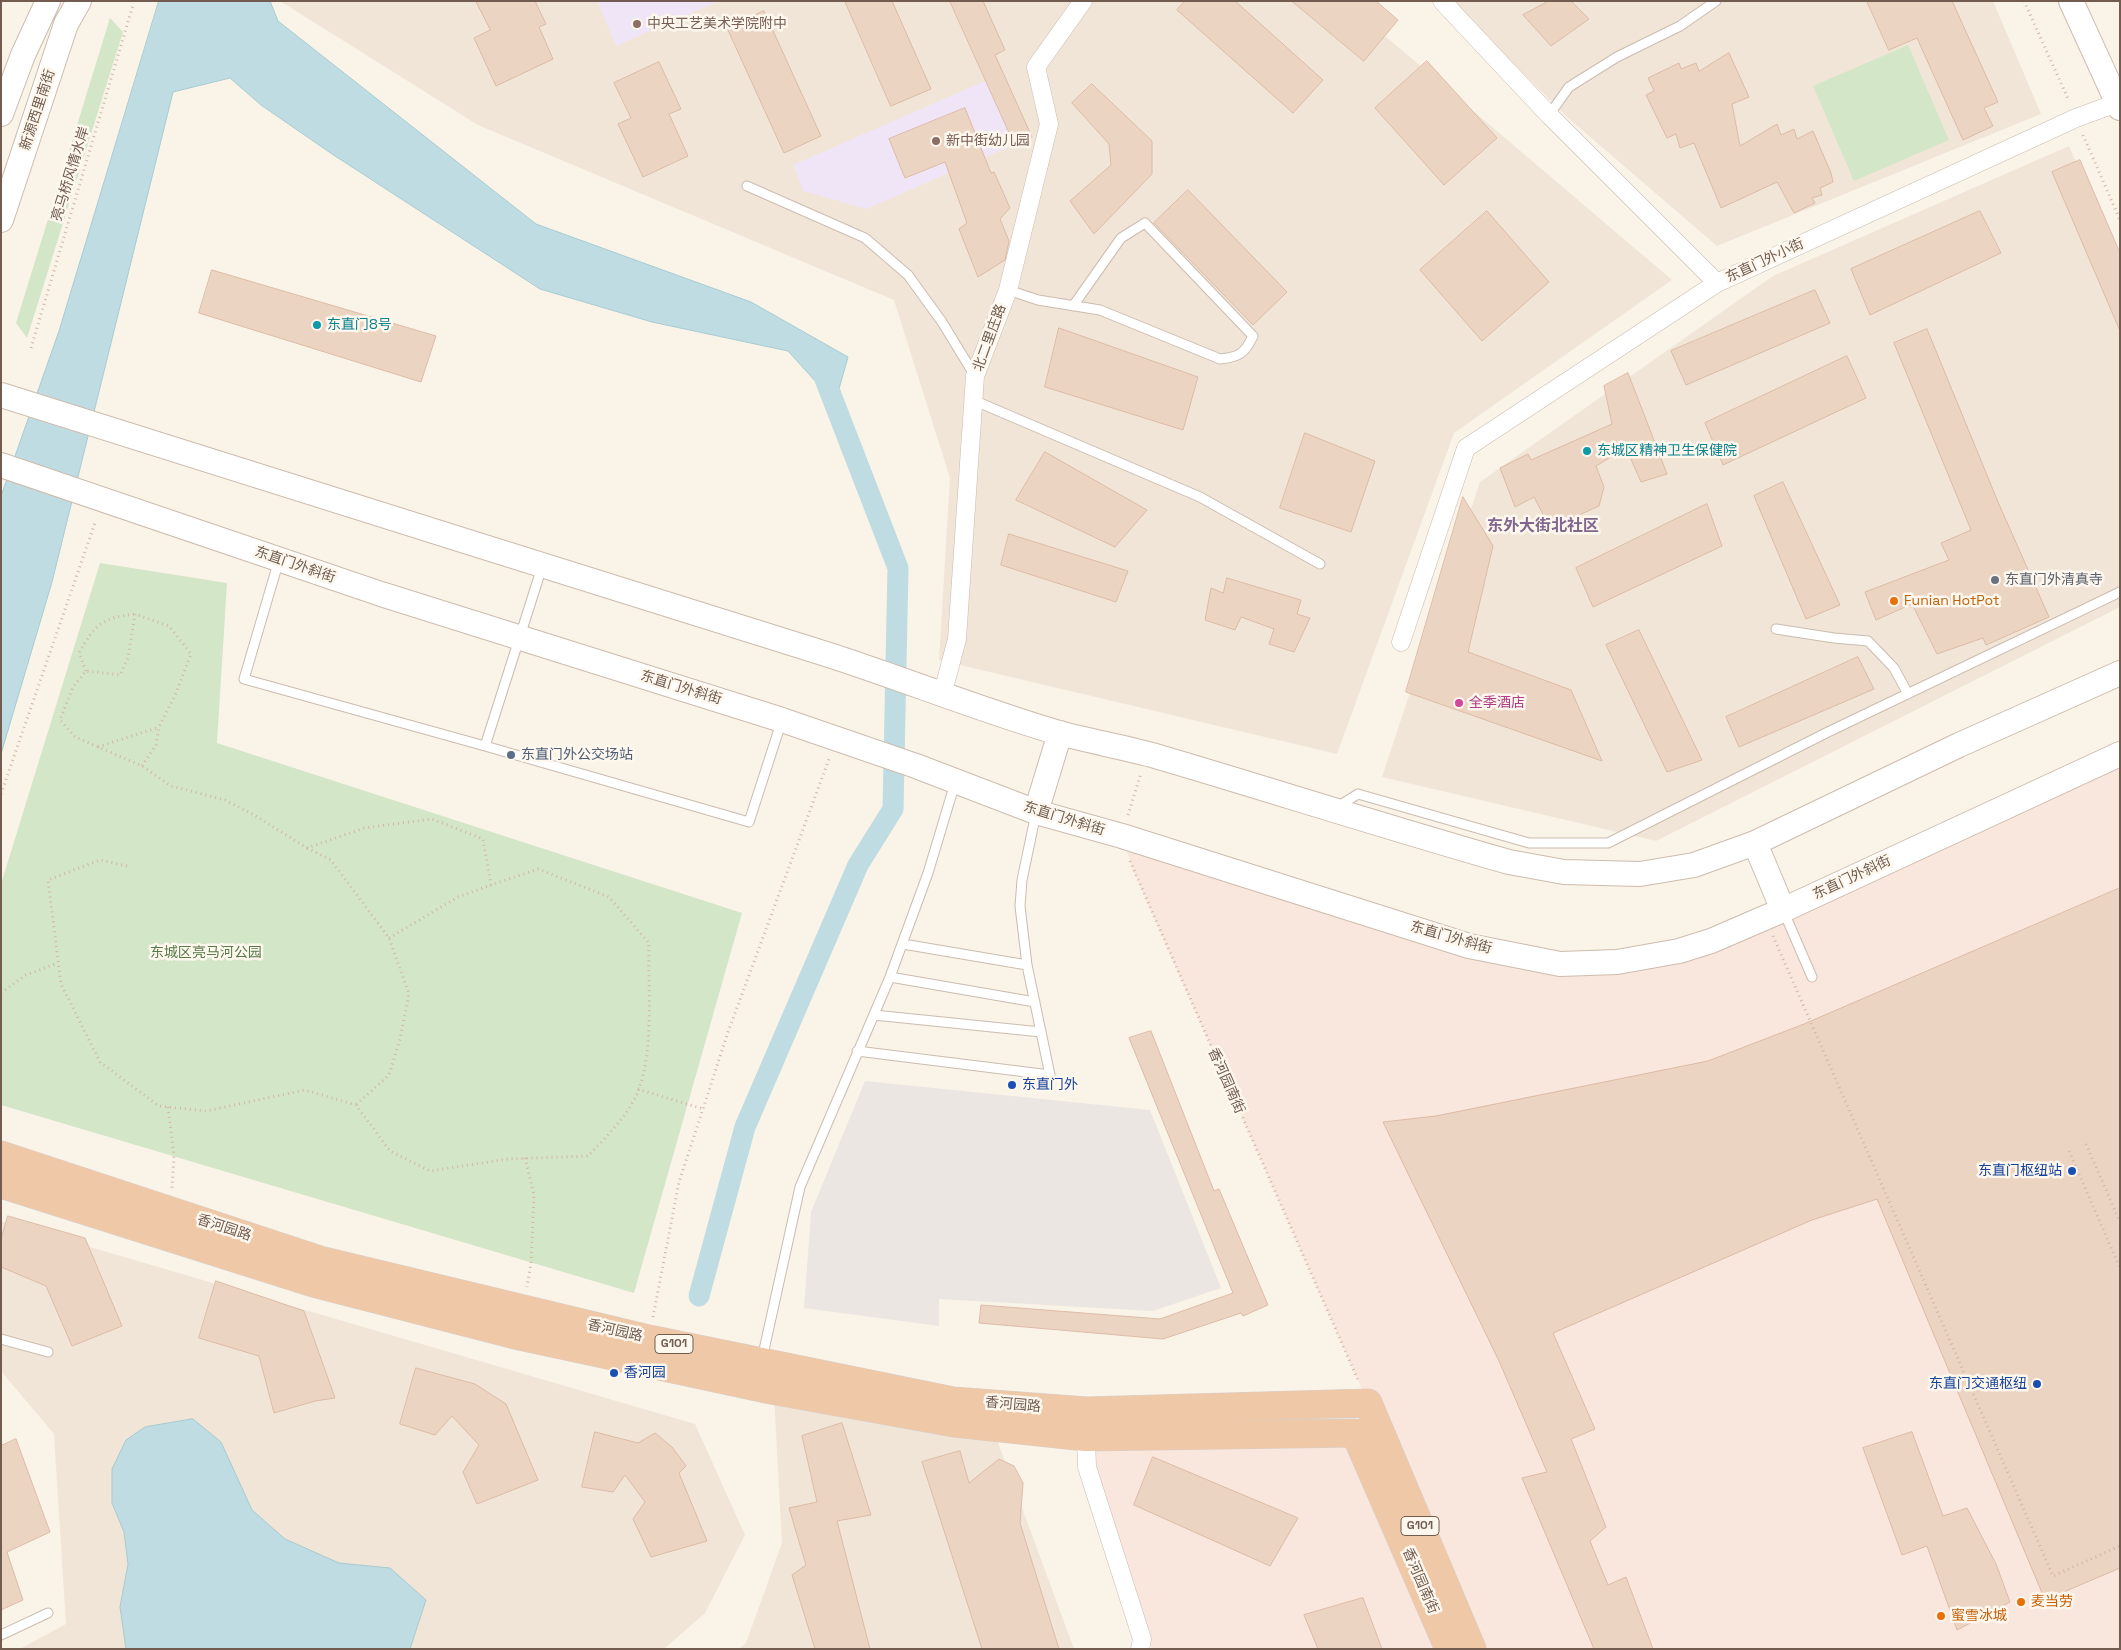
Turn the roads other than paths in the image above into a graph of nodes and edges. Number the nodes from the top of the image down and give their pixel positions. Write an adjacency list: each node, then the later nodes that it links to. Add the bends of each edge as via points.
1 (48, 1): 8 (main road)
2 (78, 1): 11 (main road, 新源西里南街, via 66,24)
3 (1083, 1): 13 (street, 北二里庄路, via 1036,67 1049,124)
4 (1442, 1): 9 (street, 东直门外小街)
5 (1716, 1): 9 (lane, via 1680,26 1617,57 1569,87)
6 (2071, 1): 7 (main road)
7 (2119, 105): 12 (street, 东直门外小街, via 2076,118)
8 (1, 114)
9 (1549, 115): 12 (street, 东直门外小街)
10 (747, 186): 15 (lane, via 865,238 908,275)
11 (1, 220)
12 (1716, 284): 25 (street, via 1466,448)
13 (1008, 290): 14 (lane, via 1038,300); 15 (street, 北二里庄路)
14 (1073, 306): 14 (lane, via 1100,310 1220,359 1241,354 1253,336 1145,223 1121,238)
15 (975, 376): 17 (street, 北二里庄路)
16 (1, 395): 21 (main road)
17 (973, 400): 20 (lane, via 1200,497); 28 (street, 北二里庄路, via 957,639)
18 (1, 465): 19 (main road, 东直门外斜街)
19 (279, 559): 24 (main road, 东直门外斜街); 31 (lane, via 244,679)
20 (1320, 564)
21 (543, 566): 24 (lane); 28 (main road, via 832,656)
22 (2120, 592): 27 (lane)
23 (1776, 629): 27 (lane, via 1868,641 1894,668)
24 (521, 638): 29 (main road, 东直门外斜街); 31 (lane)
25 (1400, 642)
26 (2120, 672): 36 (main road)
27 (1908, 694): 34 (lane, via 1608,843 1529,843 1358,794)
28 (942, 696): 30 (main road)
29 (782, 720): 31 (lane, via 749,822); 33 (main road, 东直门外斜街)
30 (1060, 733): 34 (main road, via 1146,754); 35 (main road)
31 (485, 746)
32 (2120, 754): 37 (main road, 东直门外斜街)
33 (956, 780): 35 (main road, 东直门外斜街); 38 (lane)
34 (1333, 810): 36 (main road, via 1509,862 1564,872 1640,874 1694,865)
35 (1036, 812): 37 (main road, 东直门外斜街, via 1469,946 1560,964 1617,962 1679,951); 39 (lane, via 1020,906)
36 (1755, 843): 37 (main road)
37 (1774, 914): 41 (lane)
38 (903, 944): 39 (lane); 40 (lane)
39 (1026, 965): 42 (lane)
40 (890, 977): 42 (lane); 43 (lane)
41 (1812, 977)
42 (1035, 1002): 44 (lane)
43 (874, 1015): 44 (lane); 45 (lane)
44 (1041, 1032): 45 (lane, via 1050,1075)
45 (857, 1051): 50 (lane, via 800,1187)
46 (1, 1155): 50 (highway, 香河园路 / G101, via 320,1260 649,1339)
47 (1, 1184): 53 (highway, 香河园路 / G101, via 313,1283 515,1335 771,1390 954,1423)
48 (1, 1339): 49 (lane)
49 (48, 1352)
50 (761, 1361): 51 (highway, 香河园路 / G101, via 953,1400 1086,1411)
51 (1368, 1403): 58 (highway, 香河园南街 / G101)
52 (1355, 1433): 53 (highway, 香河园路 / G101); 57 (highway, 香河园南街 / G101)
53 (1086, 1437): 56 (street, via 1087,1467 1142,1639)
54 (48, 1613): 55 (lane)
55 (1, 1635)
56 (1140, 1649)
57 (1449, 1649)
58 (1472, 1649)

